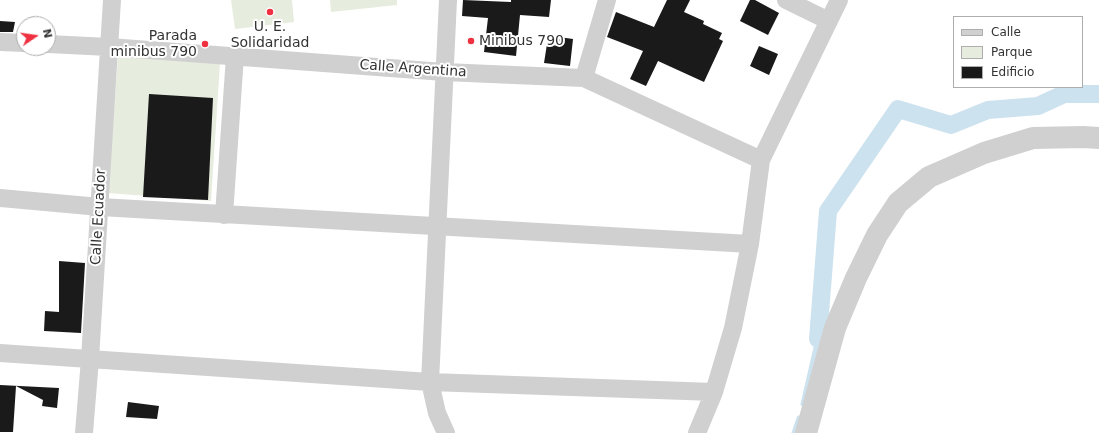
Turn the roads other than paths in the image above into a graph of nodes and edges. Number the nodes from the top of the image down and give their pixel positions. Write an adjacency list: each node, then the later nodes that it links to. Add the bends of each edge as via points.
1 (112, 0): 10 (street, Calle Ecuador)
2 (448, 0): 12 (street)
3 (607, 0): 13 (street)
4 (786, 0): 6 (street)
5 (838, 0): 6 (street)
6 (829, 21): 15 (street)
7 (0, 42): 8 (street)
8 (16, 43)
9 (56, 44): 10 (street, Calle Argentina)
10 (109, 47): 11 (street, Calle Argentina); 17 (street, Calle Ecuador)
11 (234, 56): 12 (street, Calle Argentina); 18 (street)
12 (444, 72): 13 (street, Calle Argentina); 19 (street)
13 (584, 78): 15 (street, Calle Argentina)
14 (1099, 138): 28 (street, via 1033,138 984,153 929,177 898,203 877,235 834,328)
15 (761, 160): 20 (street)
16 (0, 198): 17 (street)
17 (100, 207): 18 (street); 22 (street, Calle Ecuador)
18 (224, 215): 19 (street)
19 (437, 226): 20 (street); 23 (street)
20 (750, 244): 24 (street, via 733,328)
21 (0, 353): 22 (street)
22 (90, 359): 23 (street); 25 (street, Calle Ecuador)
23 (430, 382): 24 (street); 26 (street, via 437,413)
24 (714, 392): 27 (street)
25 (84, 433)
26 (446, 433)
27 (697, 433)
28 (806, 433)

